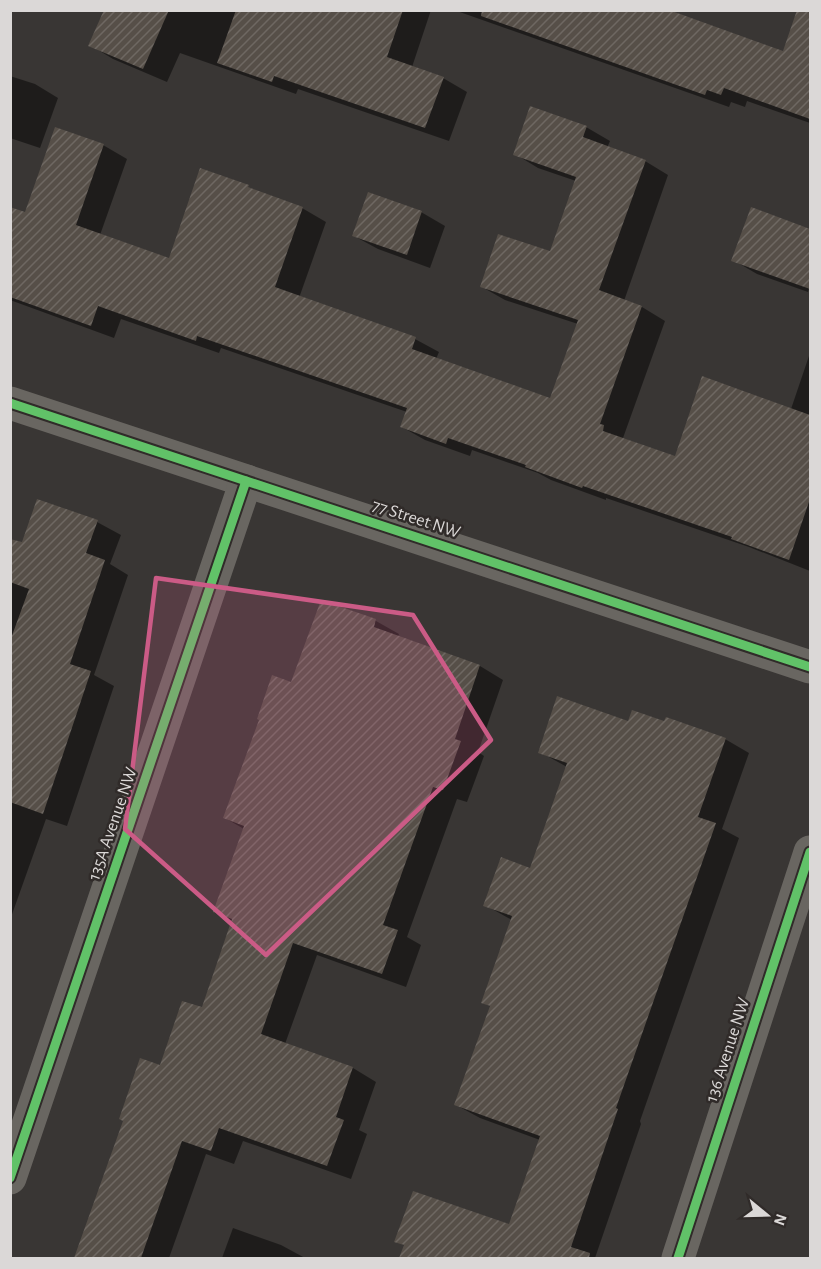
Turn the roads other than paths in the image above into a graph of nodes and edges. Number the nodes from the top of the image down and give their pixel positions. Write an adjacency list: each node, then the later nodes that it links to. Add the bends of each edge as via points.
1 (10, 403): 2 (street, 77 Street NW)
2 (246, 481): 3 (street, 77 Street NW); 5 (street, 135A Avenue NW)
3 (810, 667)
4 (810, 852): 6 (street, 136 Avenue NW)
5 (10, 1178)
6 (678, 1258)

